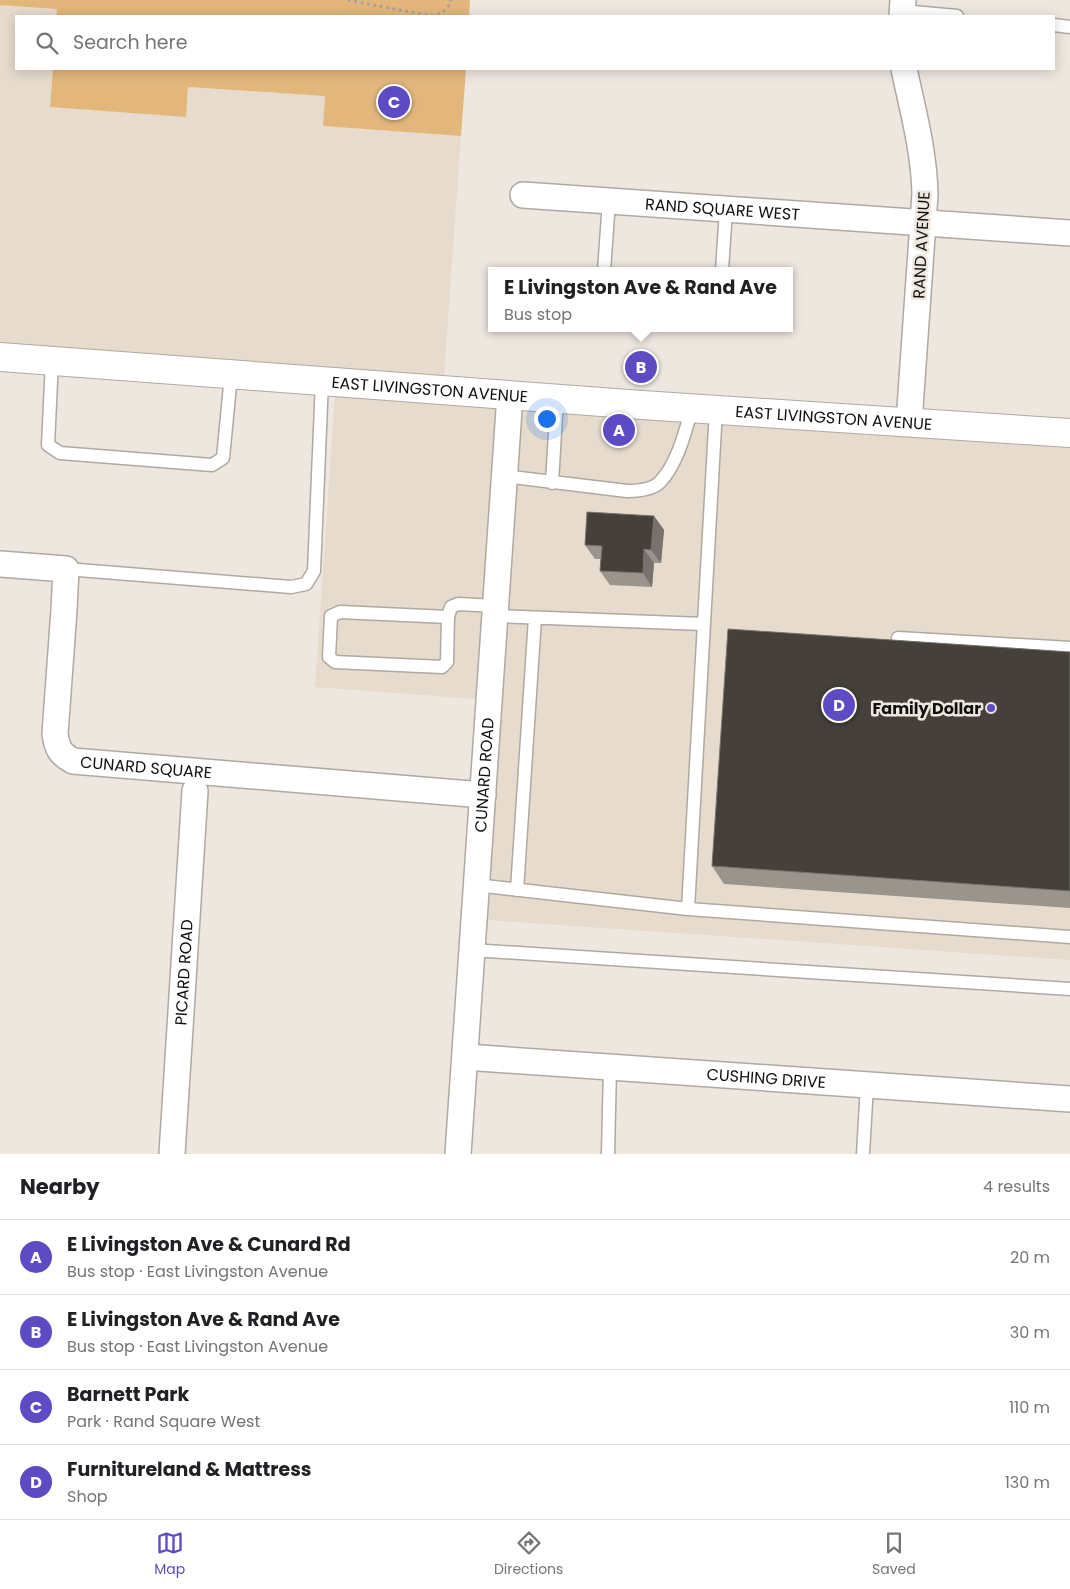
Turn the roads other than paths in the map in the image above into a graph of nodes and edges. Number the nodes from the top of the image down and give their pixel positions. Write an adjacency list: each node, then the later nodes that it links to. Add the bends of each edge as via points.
1 (902, 9): 2 (lane)
2 (949, 15)
3 (1055, 26): 4 (lane)
4 (1070, 27)
5 (904, 70): 9 (street, RAND AVENUE, via 924,169)
6 (523, 195): 7 (street, RAND SQUARE WEST)
7 (609, 201): 8 (street, RAND SQUARE WEST); 11 (lane)
8 (726, 208): 9 (street, RAND SQUARE WEST); 12 (lane)
9 (923, 221): 10 (street, RAND SQUARE WEST); 20 (street, RAND AVENUE)
10 (1070, 233)
11 (604, 267)
12 (722, 267)
13 (0, 357): 14 (main road, EAST LIVINGSTON AVENUE)
14 (52, 361): 15 (main road, EAST LIVINGSTON AVENUE); 15 (lane, via 48,445 60,453 212,465 224,458)
15 (231, 374): 16 (main road, EAST LIVINGSTON AVENUE)
16 (322, 381): 17 (main road, EAST LIVINGSTON AVENUE); 25 (lane, via 314,570 306,584 291,587)
17 (510, 395): 18 (main road, EAST LIVINGSTON AVENUE); 22 (street, CUNARD ROAD)
18 (558, 398): 19 (main road, EAST LIVINGSTON AVENUE); 23 (lane)
19 (704, 408): 20 (main road, EAST LIVINGSTON AVENUE); 23 (lane, via 659,483 627,492); 29 (lane)
20 (909, 422): 21 (main road, EAST LIVINGSTON AVENUE)
21 (1070, 433)
22 (504, 476): 23 (lane); 26 (street, CUNARD ROAD)
23 (552, 482)
24 (0, 564): 25 (street)
25 (66, 569): 33 (street, CUNARD SQUARE, via 55,734 57,748 64,756 88,763)
26 (495, 611): 27 (lane, via 458,604 451,607); 28 (lane); 33 (street, CUNARD ROAD)
27 (448, 617): 27 (lane, via 340,612 331,616 329,658 335,662 442,667 447,662)
28 (535, 618): 29 (lane); 35 (lane)
29 (704, 624): 36 (lane)
30 (898, 638): 31 (lane)
31 (1070, 648)
32 (195, 791): 44 (street, PICARD ROAD)
33 (482, 795): 34 (street, CUNARD ROAD)
34 (476, 885): 35 (lane); 38 (street, CUNARD ROAD)
35 (517, 890): 36 (lane)
36 (688, 909): 37 (lane)
37 (1070, 937)
38 (472, 950): 39 (lane); 40 (street, CUNARD ROAD)
39 (1070, 989)
40 (465, 1057): 41 (street, CUSHING DRIVE); 45 (street, CUNARD ROAD)
41 (610, 1067): 42 (street, CUSHING DRIVE); 46 (lane)
42 (867, 1085): 43 (street, CUSHING DRIVE); 47 (lane)
43 (1070, 1099)
44 (172, 1154)
45 (458, 1154)
46 (608, 1154)
47 (863, 1154)

